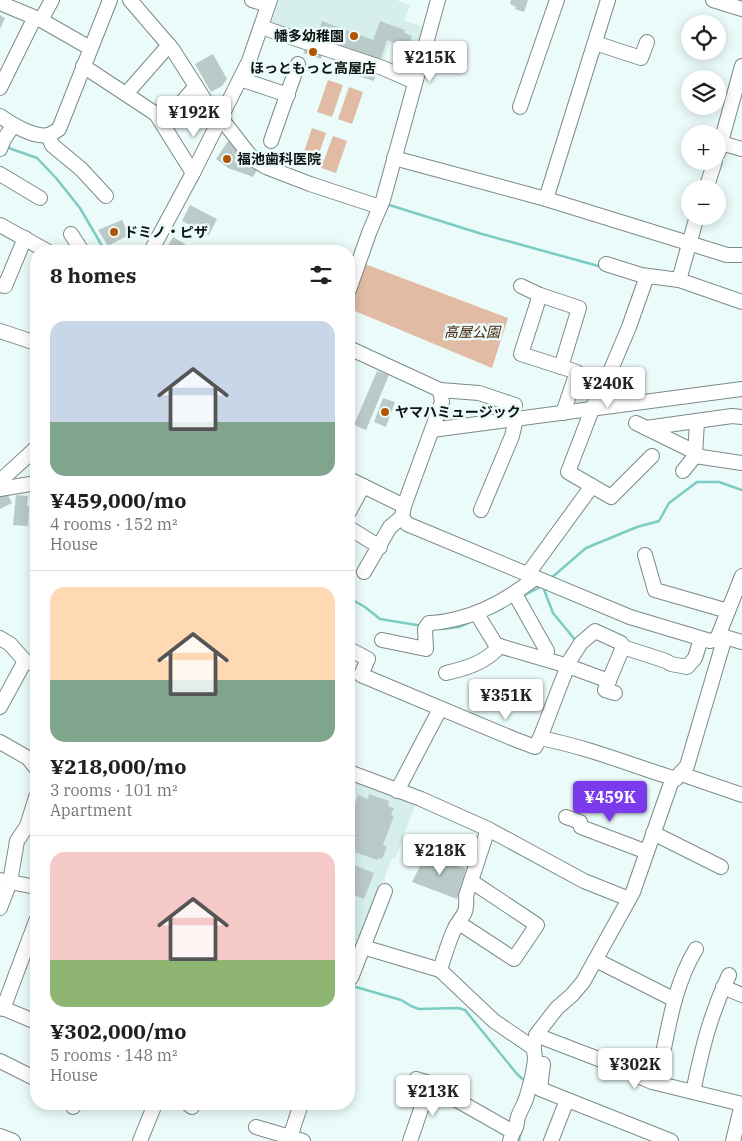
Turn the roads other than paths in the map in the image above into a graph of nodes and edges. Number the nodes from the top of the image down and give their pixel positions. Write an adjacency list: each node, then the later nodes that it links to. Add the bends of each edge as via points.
1 (52, 0): 12 (street)
2 (110, 0): 17 (street)
3 (130, 0): 16 (street)
4 (252, 0): 10 (street)
5 (438, 0): 22 (street)
6 (557, 0): 27 (street)
7 (608, 0): 15 (street)
8 (712, 0): 11 (street)
9 (0, 3): 12 (street)
10 (269, 3): 13 (street)
11 (742, 9)
12 (38, 19): 17 (street); 24 (street)
13 (261, 27): 21 (street); 22 (street)
14 (647, 42): 15 (street, via 642,58)
15 (594, 43): 43 (street)
16 (168, 45): 23 (street); 25 (street)
17 (90, 48): 19 (street)
18 (298, 64): 26 (street)
19 (83, 66): 25 (street); 33 (street, via 59,129)
20 (742, 66): 31 (street)
21 (240, 79): 26 (street); 29 (street)
22 (415, 82): 38 (street)
23 (196, 86): 29 (street); 30 (street)
24 (0, 88)
25 (126, 94): 30 (street, via 156,114)
26 (288, 95): 34 (street)
27 (520, 107)
28 (0, 116): 32 (street)
29 (220, 117): 39 (street); 44 (street, via 248,153 266,167 310,184)
30 (163, 124): 39 (street)
31 (725, 125)
32 (13, 126): 33 (street); 35 (street)
33 (48, 135): 41 (street, via 52,145)
34 (271, 141)
35 (1, 146)
36 (726, 148): 37 (street)
37 (742, 149)
38 (394, 158): 43 (street); 44 (street)
39 (193, 173): 52 (street)
40 (0, 174): 42 (street)
41 (106, 196)
42 (40, 198)
43 (546, 199): 49 (street)
44 (382, 204): 55 (street)
45 (0, 225): 48 (street)
46 (695, 225): 49 (street)
47 (71, 234): 51 (street)
48 (25, 238): 50 (street); 58 (street, via 5,286)
49 (689, 243): 53 (street, via 727,255); 57 (street)
50 (37, 245)
51 (78, 245)
52 (154, 245)
53 (742, 255)
54 (606, 264): 56 (street)
55 (355, 273)
56 (646, 278): 57 (street); 69 (street, via 629,327)
57 (679, 280): 61 (street)
58 (0, 285)
59 (521, 286): 60 (street)
60 (540, 295): 65 (street, via 579,308); 65 (street, via 521,354)
61 (742, 302)
62 (0, 332): 63 (street)
63 (30, 341)
64 (355, 351): 67 (street)
65 (561, 367): 70 (street, via 577,372)
66 (742, 389): 69 (street)
67 (440, 390): 68 (street, via 479,393); 74 (street, via 442,402)
68 (515, 405)
69 (593, 409): 70 (street); 84 (street, via 568,472)
70 (563, 413): 72 (street)
71 (742, 417): 73 (street)
72 (516, 419): 74 (street); 87 (street)
73 (697, 421): 76 (street); 76 (street, via 641,425)
74 (432, 430): 88 (street)
75 (30, 454): 80 (street)
76 (695, 454): 78 (street); 79 (street)
77 (652, 456): 84 (street, via 611,497)
78 (742, 462)
79 (683, 471)
80 (0, 481)
81 (355, 482): 83 (street)
82 (30, 484): 85 (street)
83 (363, 486): 86 (street); 88 (street)
84 (592, 486): 94 (street)
85 (0, 488)
86 (355, 501)
87 (481, 510)
88 (403, 511): 90 (street); 94 (street, via 408,524)
89 (355, 531): 90 (street)
90 (380, 546): 92 (street)
91 (646, 555): 96 (street, via 655,590)
92 (364, 572)
93 (742, 576): 96 (street)
94 (539, 579): 95 (street); 100 (street, via 630,618)
95 (517, 597): 97 (street); 106 (street, via 547,651)
96 (728, 611): 99 (street)
97 (479, 617): 101 (street, via 429,623 426,649); 103 (street, via 496,645)
98 (0, 638): 107 (street)
99 (721, 638): 100 (street); 102 (street); 118 (street, via 687,766)
100 (702, 639): 104 (street, via 695,658 687,667)
101 (382, 640)
102 (742, 642)
103 (500, 646): 106 (street); 110 (street, via 494,654 473,667)
104 (623, 647): 109 (street, via 595,631 581,643); 109 (street, via 612,687)
105 (355, 652): 113 (street, via 368,659 361,675)
106 (545, 659): 109 (street)
107 (30, 662)
108 (30, 664): 111 (street)
109 (566, 665): 114 (street)
110 (446, 673)
111 (3, 692): 112 (street)
112 (0, 707)
113 (440, 709): 114 (street, via 536,747); 119 (street)
114 (542, 735): 118 (street)
115 (0, 742): 116 (street)
116 (30, 760)
117 (355, 774): 119 (street)
118 (678, 776): 120 (street); 124 (street, via 671,783)
119 (397, 791): 123 (street)
120 (742, 795)
121 (30, 816): 127 (street, via 17,841)
122 (566, 817): 125 (street, via 580,822 581,827)
123 (488, 829): 128 (street); 131 (street, via 584,881)
124 (657, 834): 125 (street); 126 (street)
125 (646, 852): 131 (street)
126 (721, 866)
127 (8, 879): 129 (street); 132 (street)
128 (471, 881): 133 (street, via 466,896 467,907); 133 (street, via 536,925 514,959)
129 (30, 885)
130 (385, 891): 135 (street)
131 (629, 899): 137 (street)
132 (0, 908)
133 (459, 923): 139 (street)
134 (30, 936): 142 (street)
135 (363, 947): 138 (street); 139 (street)
136 (696, 948): 141 (street, via 686,966)
137 (599, 962): 141 (street); 144 (street, via 557,1008)
138 (355, 968)
139 (440, 970): 144 (street, via 517,1038)
140 (742, 995): 151 (street, via 726,981 704,1038)
141 (675, 1000): 150 (street)
142 (2, 1008): 143 (street)
143 (30, 1020)
144 (538, 1039): 150 (street); 159 (street, via 532,1076)
145 (0, 1061): 147 (street)
146 (543, 1064): 152 (street, via 540,1089)
147 (30, 1076)
148 (416, 1079): 149 (street)
149 (430, 1083): 159 (street); 164 (street)
150 (657, 1083): 151 (street)
151 (693, 1092): 153 (street)
152 (567, 1100): 160 (street); 165 (street)
153 (742, 1104): 166 (street)
154 (153, 1110): 162 (street)
155 (299, 1110): 158 (street)
156 (256, 1127): 158 (street)
157 (0, 1136): 161 (street)
158 (290, 1136): 163 (street)
159 (512, 1136)
160 (554, 1140)
161 (13, 1141)
162 (140, 1141)
163 (303, 1141)
164 (410, 1141)
165 (671, 1141)
166 (733, 1141)

